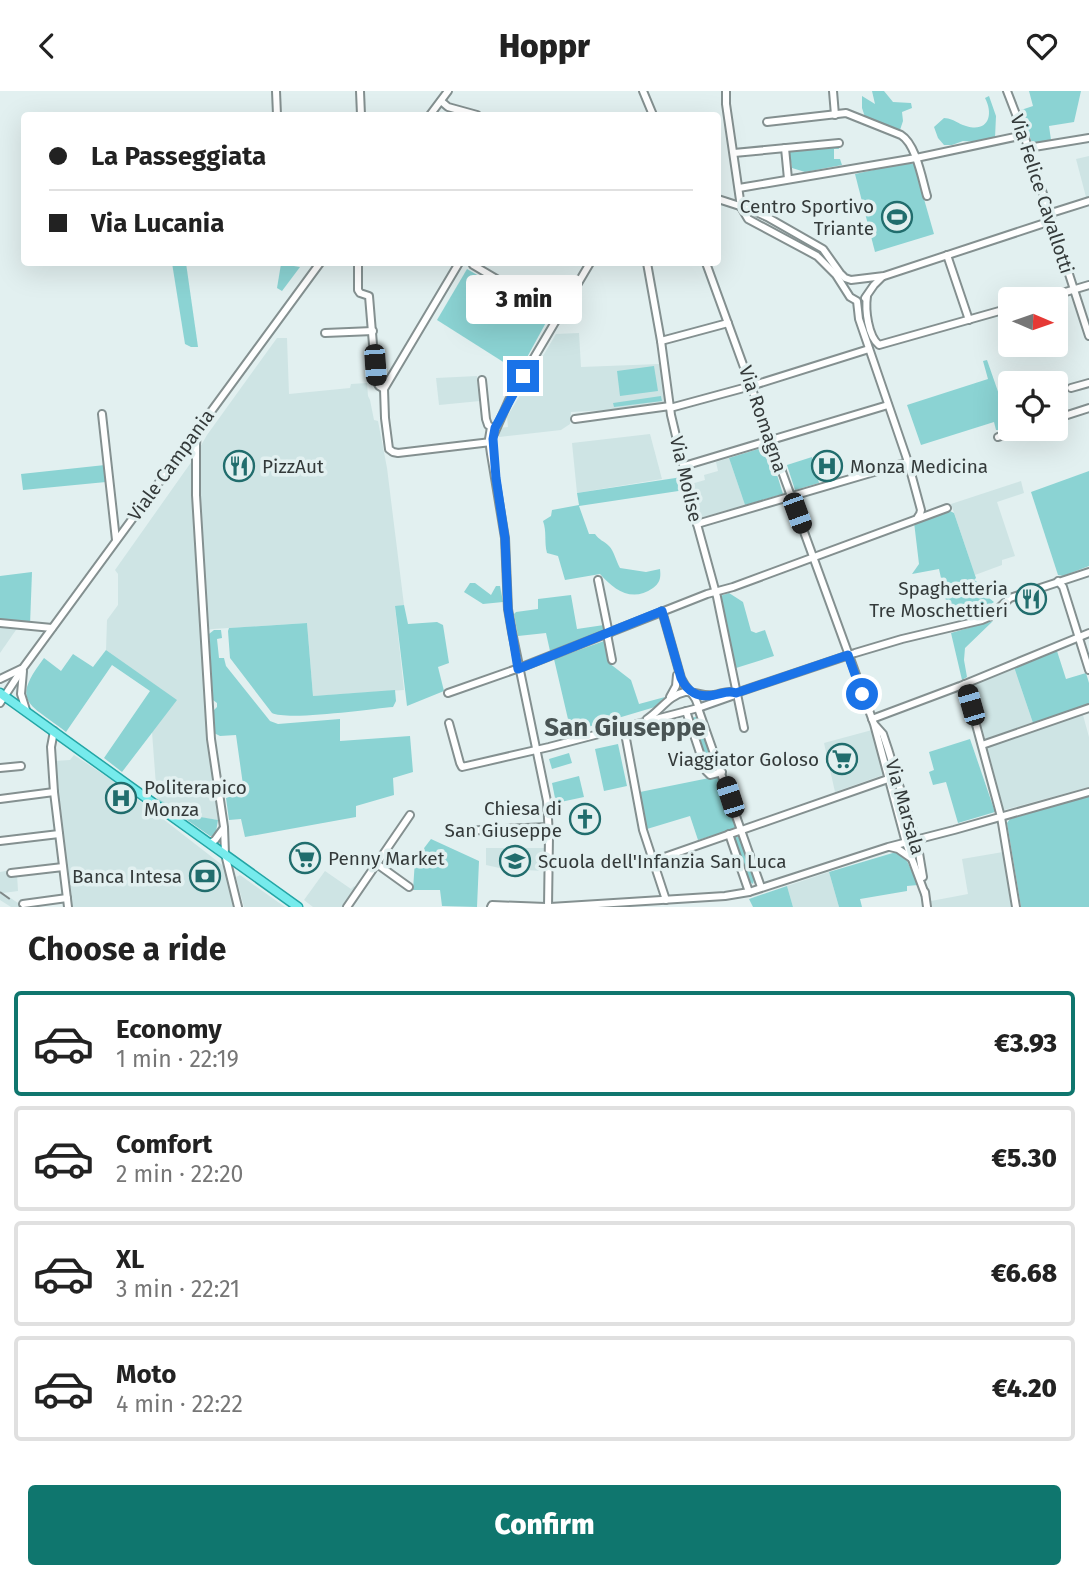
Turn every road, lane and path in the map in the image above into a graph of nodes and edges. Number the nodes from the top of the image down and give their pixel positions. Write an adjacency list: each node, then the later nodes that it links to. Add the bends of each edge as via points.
1 (276, 91): 9 (street)
2 (360, 91): 10 (street)
3 (645, 91): 14 (street)
4 (726, 91): 22 (street)
5 (833, 91): 15 (street)
6 (1007, 91): 17 (street, Via Felice Cavallotti)
7 (444, 95): 8 (street); 11 (street)
8 (448, 107): 12 (street); 13 (street)
9 (276, 112)
10 (361, 112)
11 (432, 112)
12 (449, 112)
13 (460, 112)
14 (651, 112)
15 (835, 115): 16 (street); 23 (street, via 846,113 901,135 908,139)
16 (767, 122)
17 (1024, 135): 21 (street, Via Felice Cavallotti); 23 (street)
18 (1089, 138): 21 (street)
19 (839, 143): 20 (street)
20 (785, 148): 22 (street); 24 (street)
21 (1028, 148): 30 (street, Via Felice Cavallotti)
22 (734, 153): 25 (street)
23 (916, 158): 24 (street); 26 (street)
24 (788, 179): 25 (street)
25 (739, 188): 29 (street)
26 (927, 196)
27 (721, 200): 29 (street)
28 (1089, 201): 30 (street)
29 (741, 207): 40 (street, via 824,249 842,276); 44 (street, via 748,219 817,256)
30 (1050, 218): 31 (street); 42 (street, Via Felice Cavallotti)
31 (947, 255): 39 (street); 50 (street)
32 (318, 266): 68 (street, Viale Campania)
33 (358, 266): 52 (street, via 358,290 369,296)
34 (457, 266): 61 (street)
35 (475, 266): 48 (street)
36 (588, 266): 48 (street)
37 (648, 266): 55 (street, Via Molise)
38 (707, 266): 51 (street, Via Romagna)
39 (884, 276): 40 (street); 45 (street)
40 (858, 280): 44 (street, via 849,285); 45 (street, via 867,284)
41 (1089, 285): 42 (street)
42 (1074, 290): 43 (street); 54 (street, Via Felice Cavallotti)
43 (1068, 292)
44 (848, 295): 46 (street); 49 (street)
45 (867, 295): 46 (street); 50 (street, via 866,317 879,345)
46 (857, 301): 49 (street)
47 (998, 312): 50 (street)
48 (559, 316): 69 (street)
49 (859, 317): 56 (street)
50 (969, 320)
51 (729, 323): 55 (street); 59 (street, Via Romagna)
52 (373, 331): 53 (street); 61 (street, via 376,381)
53 (325, 333)
54 (1089, 337)
55 (661, 341): 63 (street, Via Molise)
56 (869, 349): 59 (street); 62 (street)
57 (482, 380): 69 (street, via 486,419)
58 (1089, 383): 60 (street)
59 (751, 386): 63 (street); 70 (street, Via Romagna)
60 (1072, 388)
61 (384, 389): 71 (street, via 386,428 393,452)
62 (888, 405): 70 (street); 72 (street)
63 (670, 407): 67 (street); 73 (street, Via Molise)
64 (1089, 408): 66 (street)
65 (102, 414): 78 (street)
66 (1068, 415)
67 (575, 419)
68 (197, 428): 78 (street, Viale Campania); 125 (street, via 203,627 211,739)
69 (493, 428): 71 (street)
70 (770, 440): 73 (street); 74 (street, Via Romagna)
71 (492, 442): 94 (street)
72 (908, 462): 74 (street); 76 (street, via 920,510)
73 (684, 466): 77 (street, Via Molise)
74 (790, 495): 77 (street); 79 (street, Via Romagna)
75 (947, 508): 76 (street)
76 (916, 518): 79 (street)
77 (696, 524): 83 (street, Via Molise)
78 (116, 540): 86 (street, Viale Campania)
79 (812, 556): 83 (street); 90 (street, Via Romagna)
80 (1089, 572): 82 (street)
81 (598, 580): 88 (street)
82 (1058, 581): 89 (street); 90 (street, via 1010,598 982,620)
83 (715, 593): 84 (street); 100 (street, Via Molise)
84 (662, 611): 88 (street); 92 (street)
85 (0, 623): 86 (street)
86 (52, 628): 93 (street, Viale Campania)
87 (1089, 633): 89 (street)
88 (608, 634): 91 (street); 94 (street)
89 (1078, 637): 95 (street); 97 (street)
90 (848, 655): 100 (street); 107 (street, Via Marsala)
91 (612, 660)
92 (676, 663): 98 (street); 102 (street, via 678,679)
93 (23, 668): 96 (street, Viale Campania); 101 (street, Viale Campania); 105 (street, via 21,694)
94 (518, 669): 99 (street); 114 (street)
95 (1089, 670)
96 (0, 679)
97 (965, 684): 107 (street); 113 (street)
98 (690, 692): 100 (street, via 708,696); 102 (street); 103 (street)
99 (448, 693)
100 (736, 693): 103 (street); 111 (street, Via Molise)
101 (2, 697): 105 (main road)
102 (671, 697): 106 (street); 108 (street)
103 (698, 708): 106 (street); 117 (street)
104 (1089, 708): 113 (street)
105 (26, 710): 112 (main road)
106 (686, 711): 108 (street); 117 (street, via 706,771 710,775)
107 (873, 721): 118 (street, Via Marsala); 130 (street, Via Marsala, via 883,734)
108 (642, 722): 110 (street)
109 (449, 723): 114 (street, via 462,767)
110 (624, 728): 114 (street); 137 (street)
111 (744, 728)
112 (54, 731): 119 (street); 132 (main road)
113 (982, 745): 123 (street)
114 (537, 750): 126 (street)
115 (21, 767): 116 (street)
116 (0, 768)
117 (722, 772): 124 (street)
118 (888, 779): 124 (street); 133 (street, Via Marsala)
119 (54, 792): 121 (street); 128 (street)
120 (1089, 792): 123 (street)
121 (0, 799)
122 (410, 815): 138 (street)
123 (1001, 817): 130 (street); 159 (street)
124 (740, 826): 129 (street); 144 (street)
125 (224, 827): 132 (street); 135 (street)
126 (549, 827): 127 (street); 157 (street)
127 (461, 831)
128 (59, 834): 131 (street); 140 (street)
129 (729, 834): 137 (street); 145 (street)
130 (916, 840): 133 (street); 146 (street, Via Marsala)
131 (0, 841)
132 (210, 843): 135 (main road)
133 (906, 843): 134 (street); 136 (street, Via Marsala)
134 (888, 847): 136 (street); 144 (street)
135 (225, 854): 139 (main road); 142 (street)
136 (913, 860): 146 (street, Via Marsala)
137 (653, 861): 149 (street)
138 (377, 864): 143 (street); 155 (street)
139 (240, 865): 142 (street); 154 (main road)
140 (63, 867): 141 (street); 148 (street)
141 (11, 873)
142 (230, 876): 153 (street)
143 (409, 887)
144 (761, 887): 145 (street)
145 (749, 892): 147 (street)
146 (925, 894): 158 (street, Via Marsala)
147 (725, 896): 149 (street); 151 (street)
148 (67, 898): 150 (street); 152 (street)
149 (666, 900): 157 (street)
150 (23, 904)
151 (727, 905)
152 (68, 907)
153 (238, 907)
154 (298, 907)
155 (347, 907)
156 (491, 907): 157 (street)
157 (548, 907)
158 (927, 907)
159 (1016, 907)

